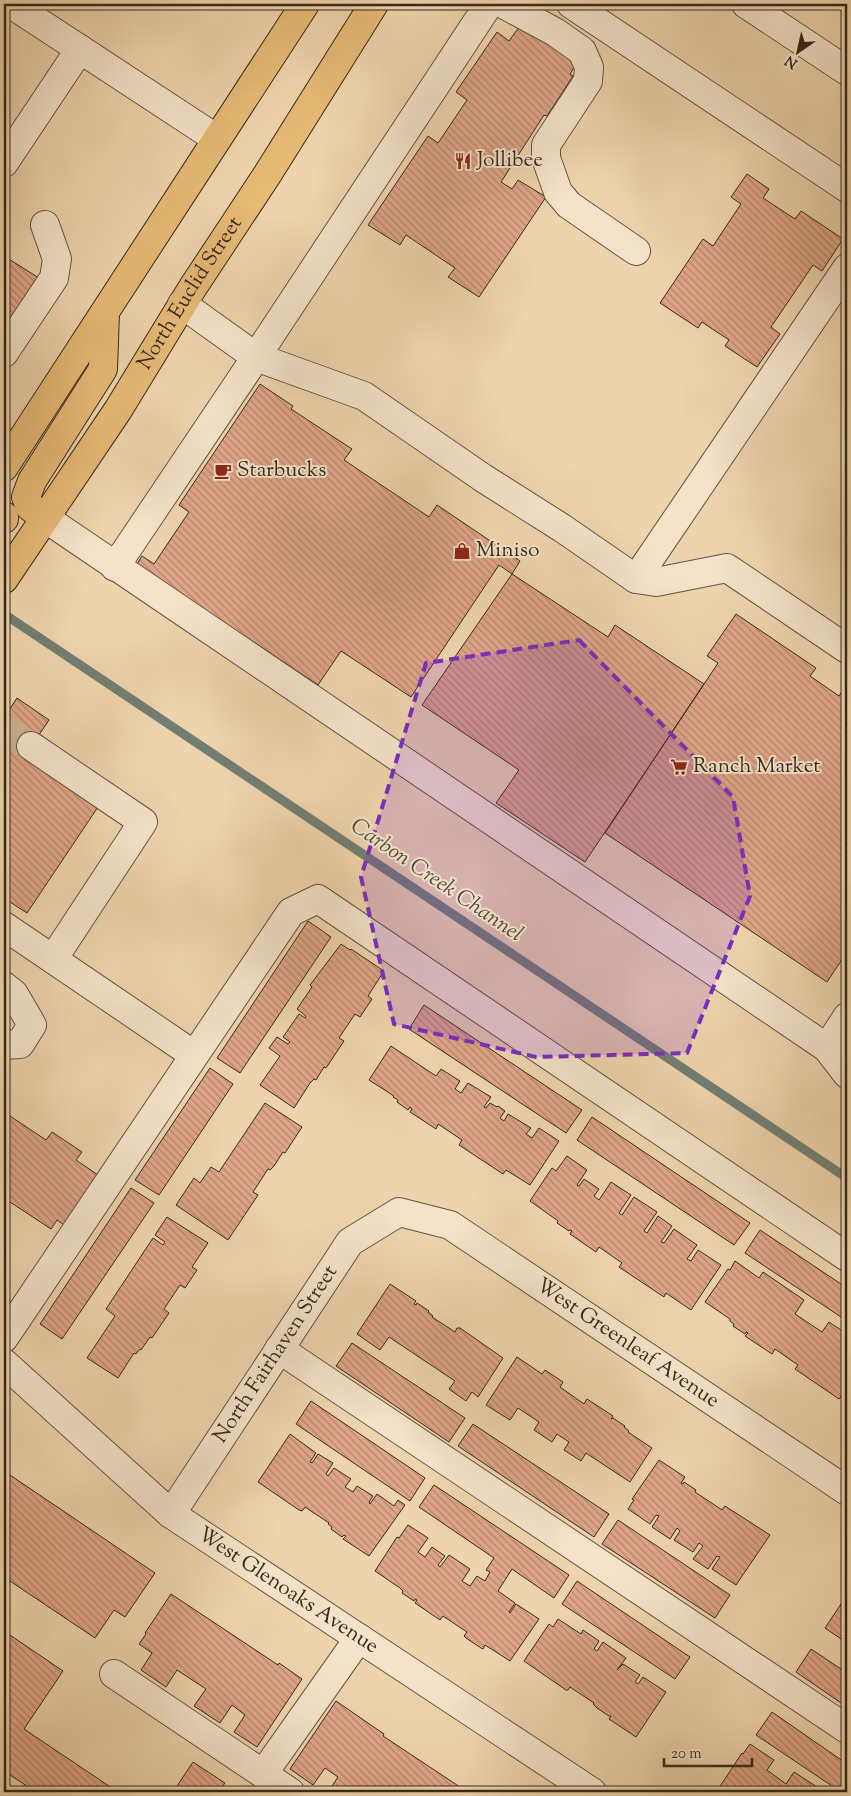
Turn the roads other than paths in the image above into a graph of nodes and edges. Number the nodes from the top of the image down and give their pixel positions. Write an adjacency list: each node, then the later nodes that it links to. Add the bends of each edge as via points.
1 (11, 4): 9 (street)
2 (305, 4): 11 (main road)
3 (374, 4): 17 (main road, North Euclid Street)
4 (489, 4): 20 (street)
5 (504, 4): 15 (street, via 556,32 582,51 589,67 588,81 546,145 546,158 558,192 568,205)
6 (571, 4): 13 (street)
7 (746, 4): 8 (street)
8 (774, 12): 10 (street)
9 (80, 48): 11 (street); 12 (street)
10 (847, 72)
11 (217, 139): 18 (main road)
12 (4, 163)
13 (847, 188)
14 (46, 225): 19 (street, via 57,258 54,278)
15 (636, 251)
16 (847, 268): 25 (street)
17 (182, 304): 20 (street); 22 (main road, North Euclid Street, via 118,410)
18 (105, 313): 21 (main road); 22 (main road, via 103,369 32,480 26,497 30,507)
19 (4, 353)
20 (256, 357): 23 (street); 25 (street, via 364,396)
21 (4, 467)
22 (45, 518): 23 (street); 24 (main road, North Euclid Street)
23 (116, 567): 33 (street)
24 (8, 573)
25 (636, 579): 26 (street, via 656,582 727,568)
26 (847, 648)
27 (31, 746): 29 (street, via 144,822)
28 (4, 926): 29 (street)
29 (54, 959): 34 (street)
30 (4, 986): 32 (street, via 14,994 32,1026 20,1044)
31 (847, 1017): 33 (street)
32 (4, 1045)
33 (826, 1048): 35 (street)
34 (194, 1055): 37 (street, via 291,912 318,899); 38 (street)
35 (847, 1074)
36 (399, 1212): 39 (street, North Fairhaven Street, via 350,1242); 41 (street, West Greenleaf Avenue, via 450,1225)
37 (847, 1257)
38 (4, 1338)
39 (279, 1349): 42 (street, North Fairhaven Street); 45 (street)
40 (4, 1363): 42 (street, West Glenoaks Avenue)
41 (847, 1491)
42 (171, 1514): 43 (street, West Glenoaks Avenue)
43 (359, 1638): 46 (street); 48 (street, West Glenoaks Avenue)
44 (114, 1674): 46 (street)
45 (847, 1729)
46 (263, 1774): 47 (street)
47 (290, 1792)
48 (592, 1792)

